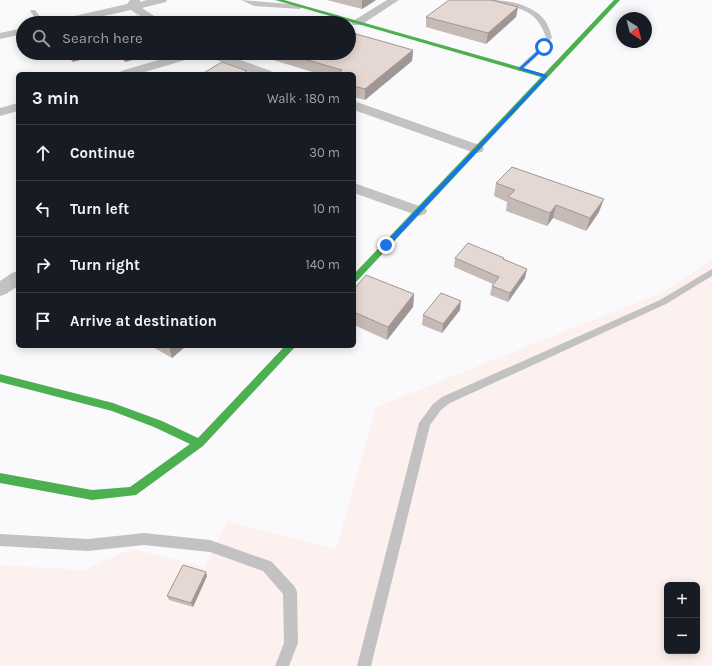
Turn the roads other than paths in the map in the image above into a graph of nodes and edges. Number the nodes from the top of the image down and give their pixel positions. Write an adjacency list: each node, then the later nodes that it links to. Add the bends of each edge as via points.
1 (162, 0): 7 (street)
2 (244, 0): 8 (lane, via 254,4)
3 (278, 0): 8 (street)
4 (394, 0): 14 (street)
5 (493, 0): 19 (lane, via 525,9 537,15 544,23 549,37 544,47)
6 (617, 0): 22 (street)
7 (133, 3): 11 (street); 12 (street)
8 (305, 8): 13 (street)
9 (33, 11): 10 (lane)
10 (37, 16)
11 (84, 16)
12 (150, 16)
13 (333, 16)
14 (357, 23): 19 (street)
15 (16, 33): 16 (street)
16 (0, 36)
17 (172, 60): 20 (street)
18 (229, 60): 21 (street)
19 (520, 69): 22 (street)
20 (133, 72)
21 (262, 72)
22 (546, 76): 26 (street)
23 (356, 106): 26 (street)
24 (16, 107): 25 (street)
25 (0, 112)
26 (477, 149): 28 (street)
27 (356, 189): 28 (street)
28 (419, 211): 30 (street)
29 (712, 272): 39 (lane, via 667,300 446,400 437,407 425,423)
30 (356, 277)
31 (16, 278): 32 (street)
32 (0, 290)
33 (289, 348): 35 (street)
34 (0, 378): 35 (street, via 113,407)
35 (198, 443): 36 (street, via 132,492 92,495)
36 (0, 478)
37 (0, 540): 38 (lane, via 88,545 158,540 210,546 267,566 290,592 291,643)
38 (282, 666)
39 (364, 666)

